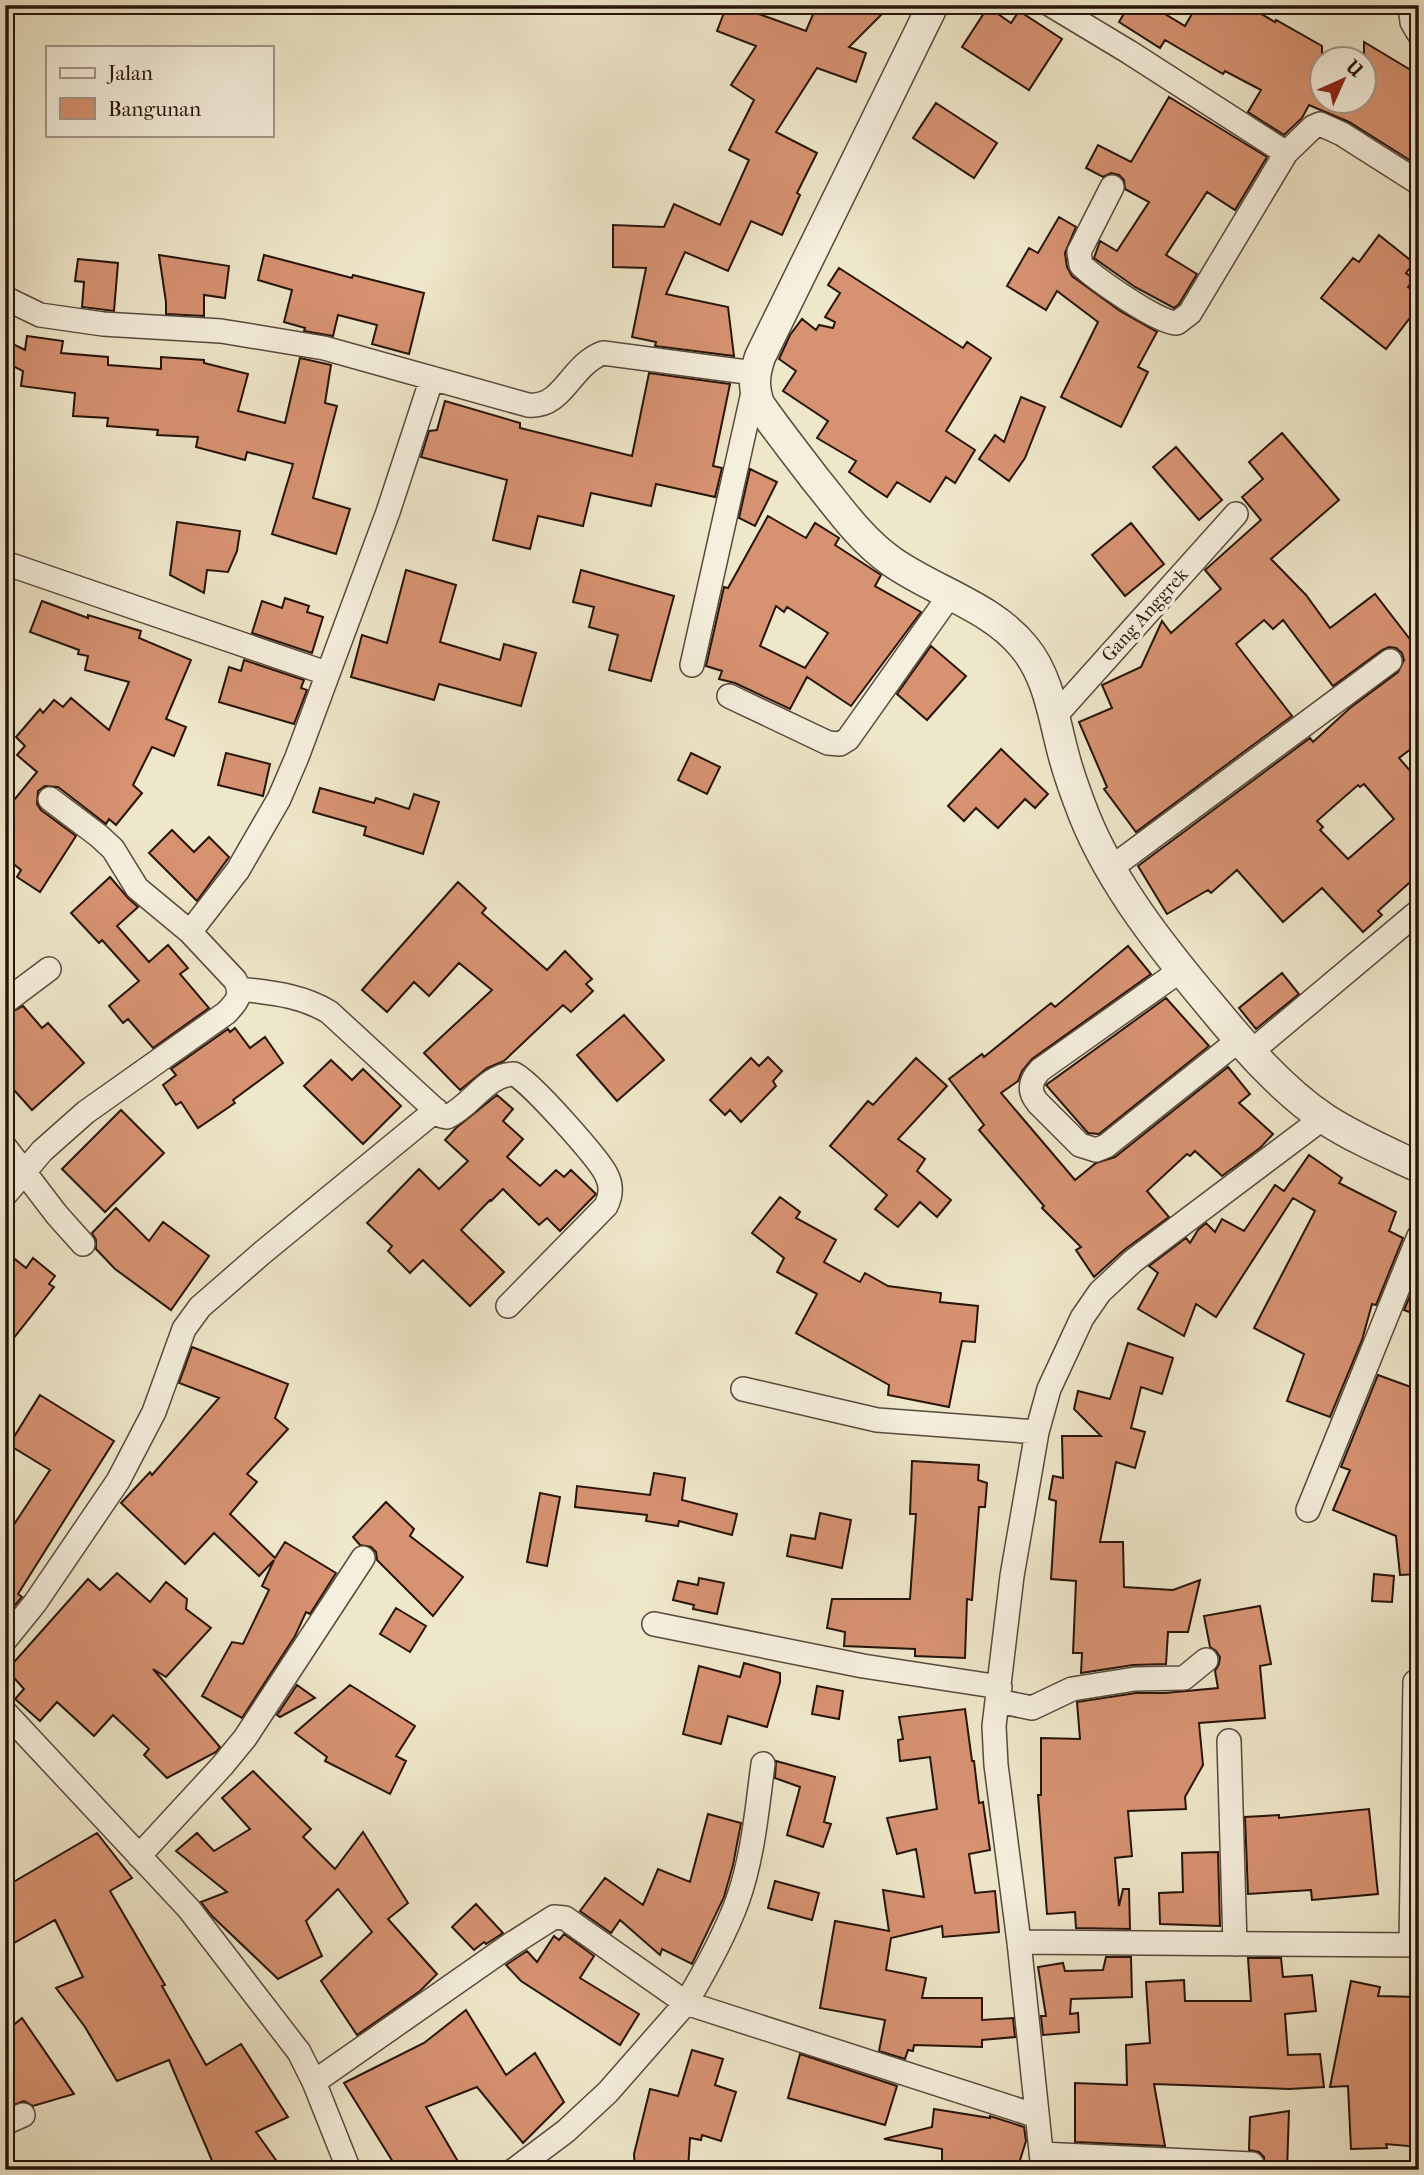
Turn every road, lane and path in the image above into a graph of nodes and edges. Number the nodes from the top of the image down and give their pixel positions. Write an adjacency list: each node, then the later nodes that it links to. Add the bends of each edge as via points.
1 (933, 5): 10 (street)
2 (1051, 5): 5 (street)
3 (1410, 5): 4 (street)
4 (1419, 34)
5 (1286, 153): 6 (street, via 1320,124); 7 (street, via 1190,313 1177,323 1139,306 1081,265 1079,252)
6 (1419, 183)
7 (1112, 187)
8 (5, 298): 9 (street, via 40,315 268,337)
9 (432, 379): 10 (street, via 538,406 555,397 591,358 614,353); 16 (street, via 388,512)
10 (754, 381): 13 (street, via 759,404 773,424 868,541 905,570); 15 (street)
11 (1236, 514): 18 (street, Gang Anggrek)
12 (5, 563): 16 (street)
13 (950, 595): 17 (street, via 840,744 828,743); 18 (street, via 988,617 1023,646 1036,663)
14 (1391, 661): 20 (street)
15 (692, 665)
16 (326, 673): 22 (street, via 279,799 237,870)
17 (729, 696)
18 (1055, 716): 20 (street, via 1083,812)
19 (50, 799): 22 (street, via 113,849 137,888)
20 (1111, 868): 24 (street)
21 (1419, 911): 27 (street)
22 (190, 932): 25 (street)
23 (49, 969): 26 (street)
24 (1181, 970): 27 (street); 27 (street, via 1040,1070 1033,1078 1032,1096 1080,1145 1096,1150)
25 (240, 989): 28 (street, via 288,995 321,1007); 32 (street, via 226,1013 86,1112)
26 (5, 1002)
27 (1245, 1046): 29 (street)
28 (436, 1110): 36 (street, via 442,1116 451,1115 497,1077 514,1074 528,1083 606,1174 610,1186 606,1206); 42 (street, via 200,1307 184,1329 154,1412 118,1481)
29 (1323, 1118): 31 (street); 38 (street, via 1133,1261 1100,1292 1082,1318 1049,1389)
30 (5, 1147): 32 (street)
31 (1419, 1167)
32 (23, 1172): 33 (street); 35 (street)
33 (5, 1195)
34 (1419, 1236): 39 (street)
35 (83, 1244)
36 (508, 1306)
37 (743, 1389): 38 (street, via 877,1420)
38 (1037, 1432): 45 (street, via 1012,1576)
39 (1308, 1510)
40 (363, 1558): 49 (street, via 245,1738)
41 (654, 1624): 45 (street)
42 (5, 1640)
43 (1206, 1660): 45 (street, via 1184,1678 1135,1679 1072,1689 1032,1708)
44 (1415, 1682): 52 (street)
45 (999, 1694): 50 (street, via 994,1726 996,1765)
46 (5, 1713): 49 (street)
47 (1229, 1741): 51 (street)
48 (763, 1764): 53 (street, via 737,1901)
49 (139, 1856): 54 (street, via 189,1909 253,1991 299,2052)
50 (1019, 1942): 51 (street); 55 (street)
51 (1235, 1944): 52 (street)
52 (1415, 1945)
53 (685, 2003): 54 (street, via 559,1916); 55 (street); 59 (street, via 608,2092)
54 (314, 2082): 58 (street)
55 (1037, 2116): 56 (street)
56 (1042, 2162): 57 (street)
57 (1252, 2164)
58 (349, 2170)
59 (514, 2170)

